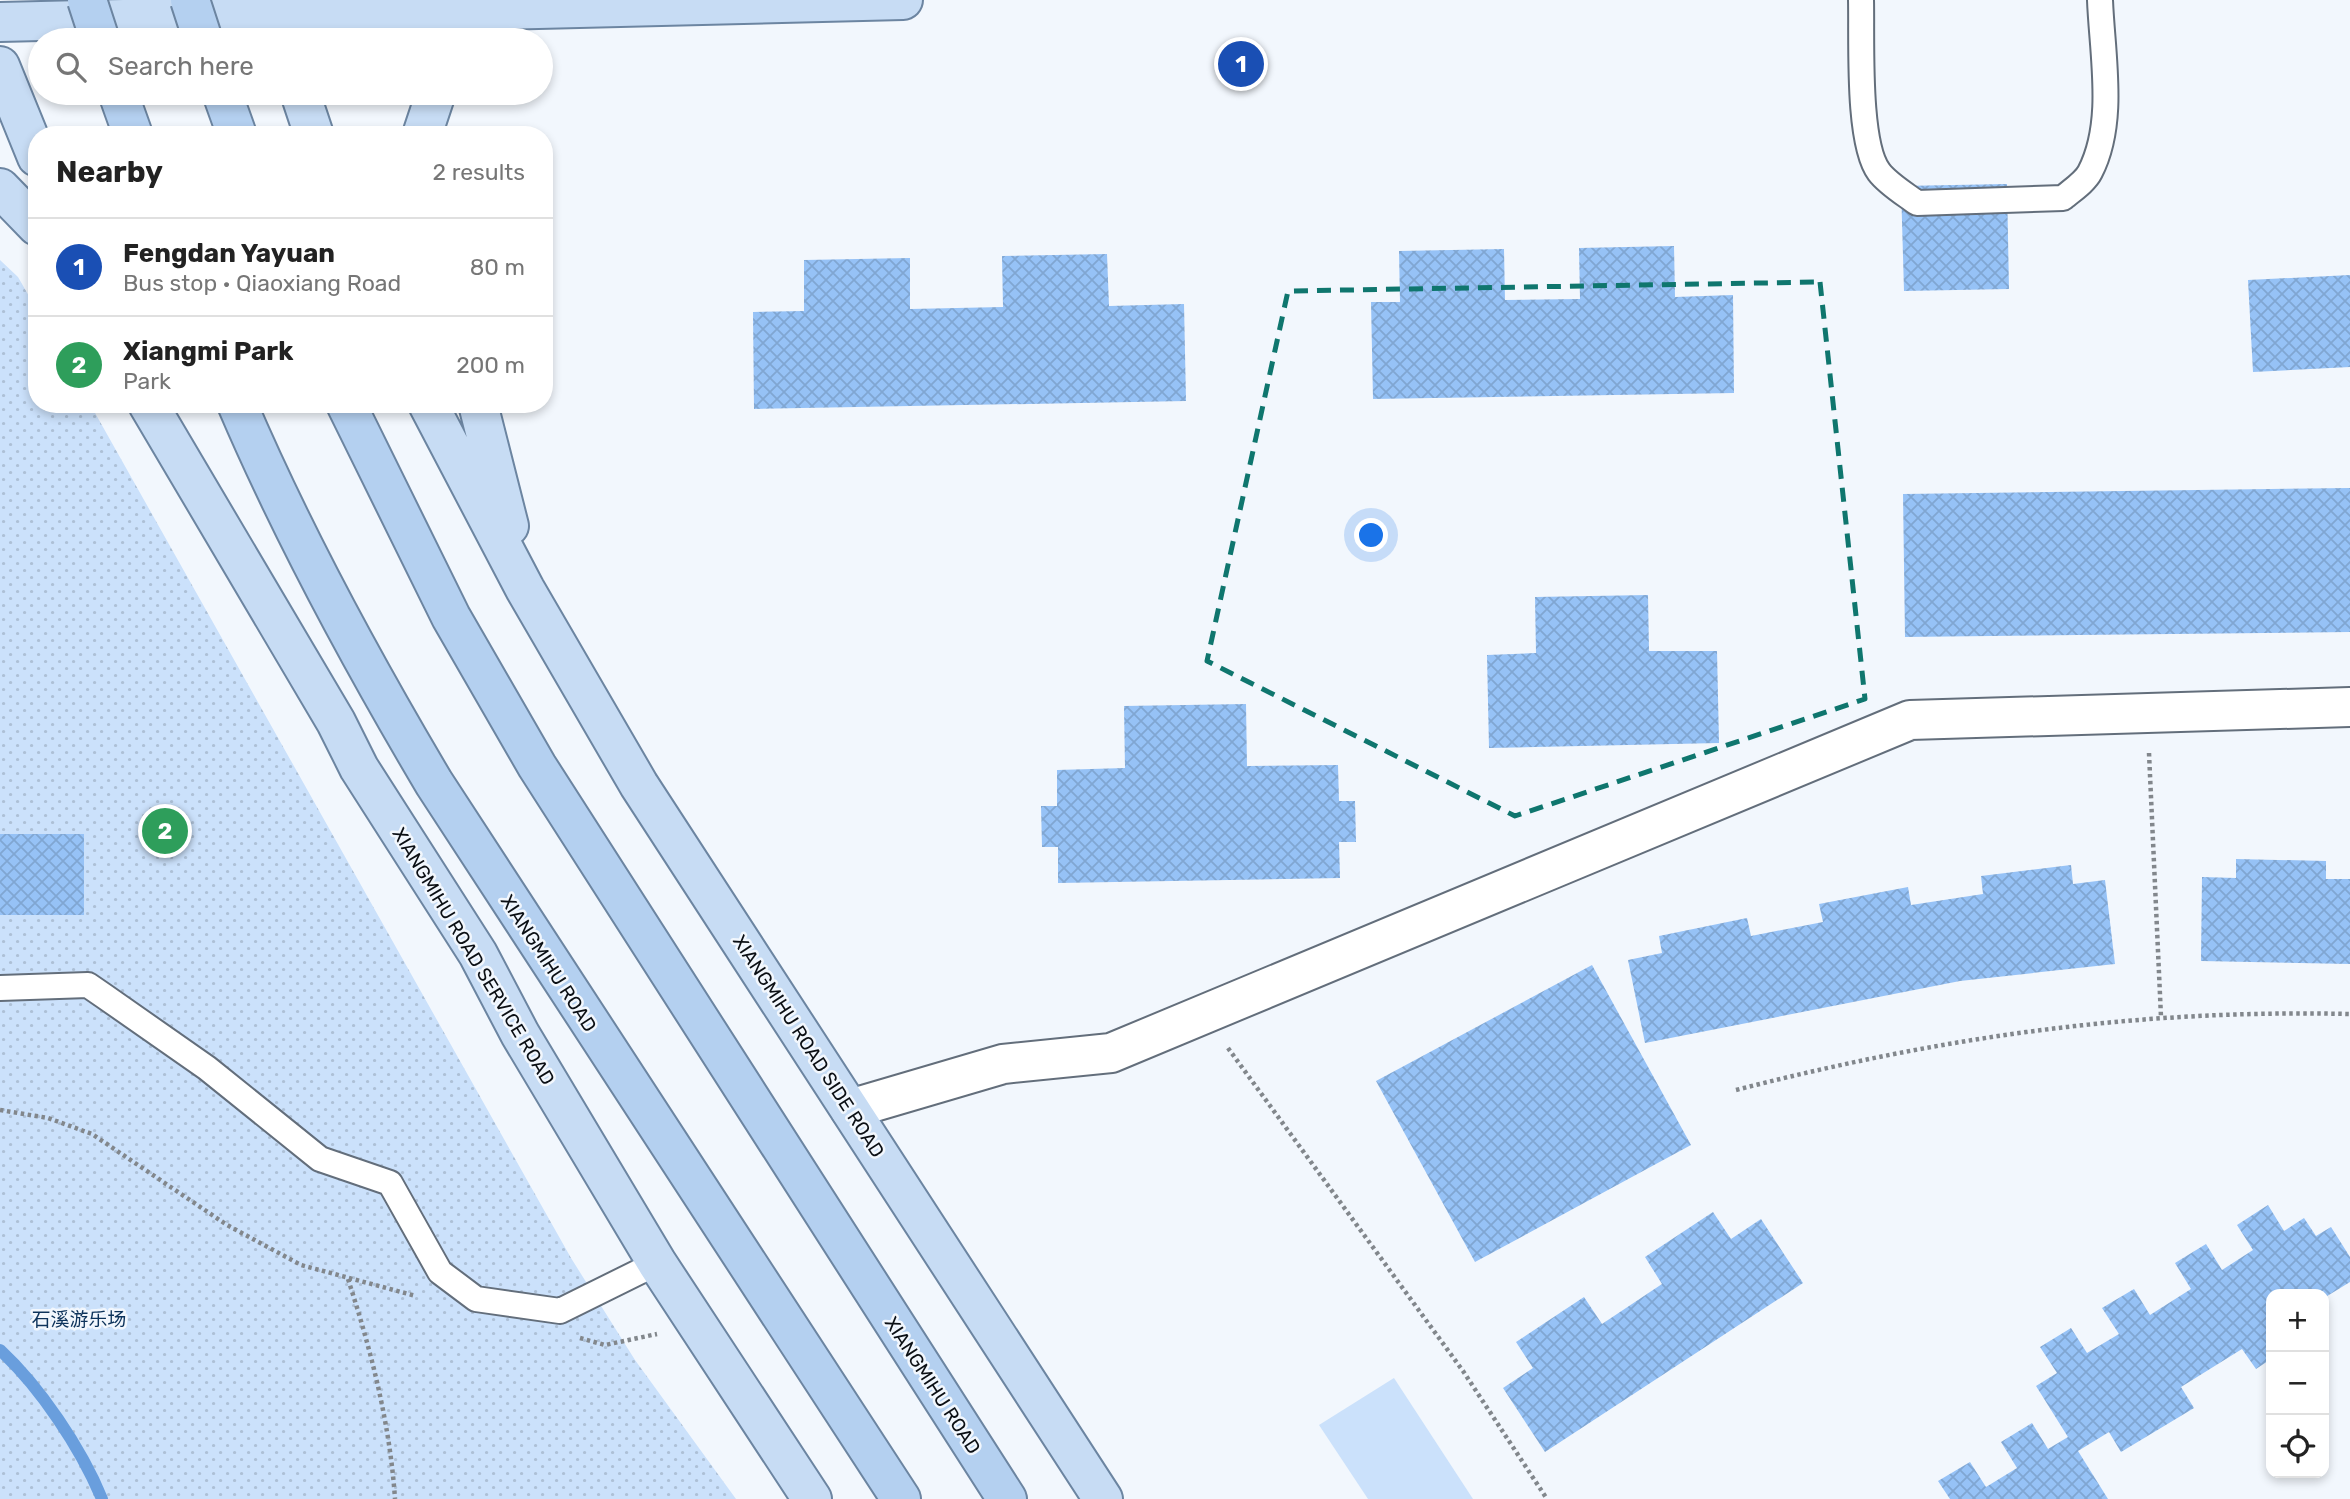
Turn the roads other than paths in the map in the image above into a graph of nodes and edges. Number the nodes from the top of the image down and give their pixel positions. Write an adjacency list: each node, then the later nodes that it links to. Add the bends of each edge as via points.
1 (87, 0): 9 (highway, bridge)
2 (190, 0): 10 (highway, bridge)
3 (903, 0): 6 (main road)
4 (1861, 0): 5 (lane, via 1865,127 1870,151 1879,172 1917,203 2063,198 2089,175 2102,140 2104,116)
5 (2100, 0)
6 (590, 9): 7 (main road); 11 (main road, via 554,15)
7 (280, 19): 8 (main road)
8 (0, 22)
9 (96, 28)
10 (199, 28)
11 (524, 28)
12 (0, 66): 21 (main road)
13 (122, 105): 17 (highway)
14 (226, 105): 18 (highway)
15 (304, 105): 19 (main road)
16 (432, 105): 20 (main road)
17 (130, 126)
18 (234, 126)
19 (311, 126)
20 (425, 126)
21 (28, 135)
22 (0, 188): 23 (main road)
23 (28, 217)
24 (153, 413): 33 (main road, XIANGMIHU ROAD SERVICE ROAD, via 359,768 478,954 520,1034)
25 (241, 413): 35 (highway, XIANGMIHU ROAD, via 328,595 434,783)
26 (350, 413): 36 (highway, XIANGMIHU ROAD, via 451,617 537,766)
27 (433, 413): 29 (main road)
28 (480, 413): 29 (main road)
29 (525, 589): 32 (main road, XIANGMIHU ROAD SIDE ROAD, via 639,785)
30 (2350, 707): 32 (street, via 1910,720 1111,1054 1003,1064)
31 (0, 988): 33 (lane, via 88,985 207,1068 320,1159 390,1183 440,1272 477,1299 560,1311)
32 (850, 1109): 37 (main road, XIANGMIHU ROAD SIDE ROAD)
33 (657, 1263): 34 (main road, XIANGMIHU ROAD SERVICE ROAD)
34 (812, 1499)
35 (901, 1499)
36 (1007, 1499)
37 (1102, 1499)

